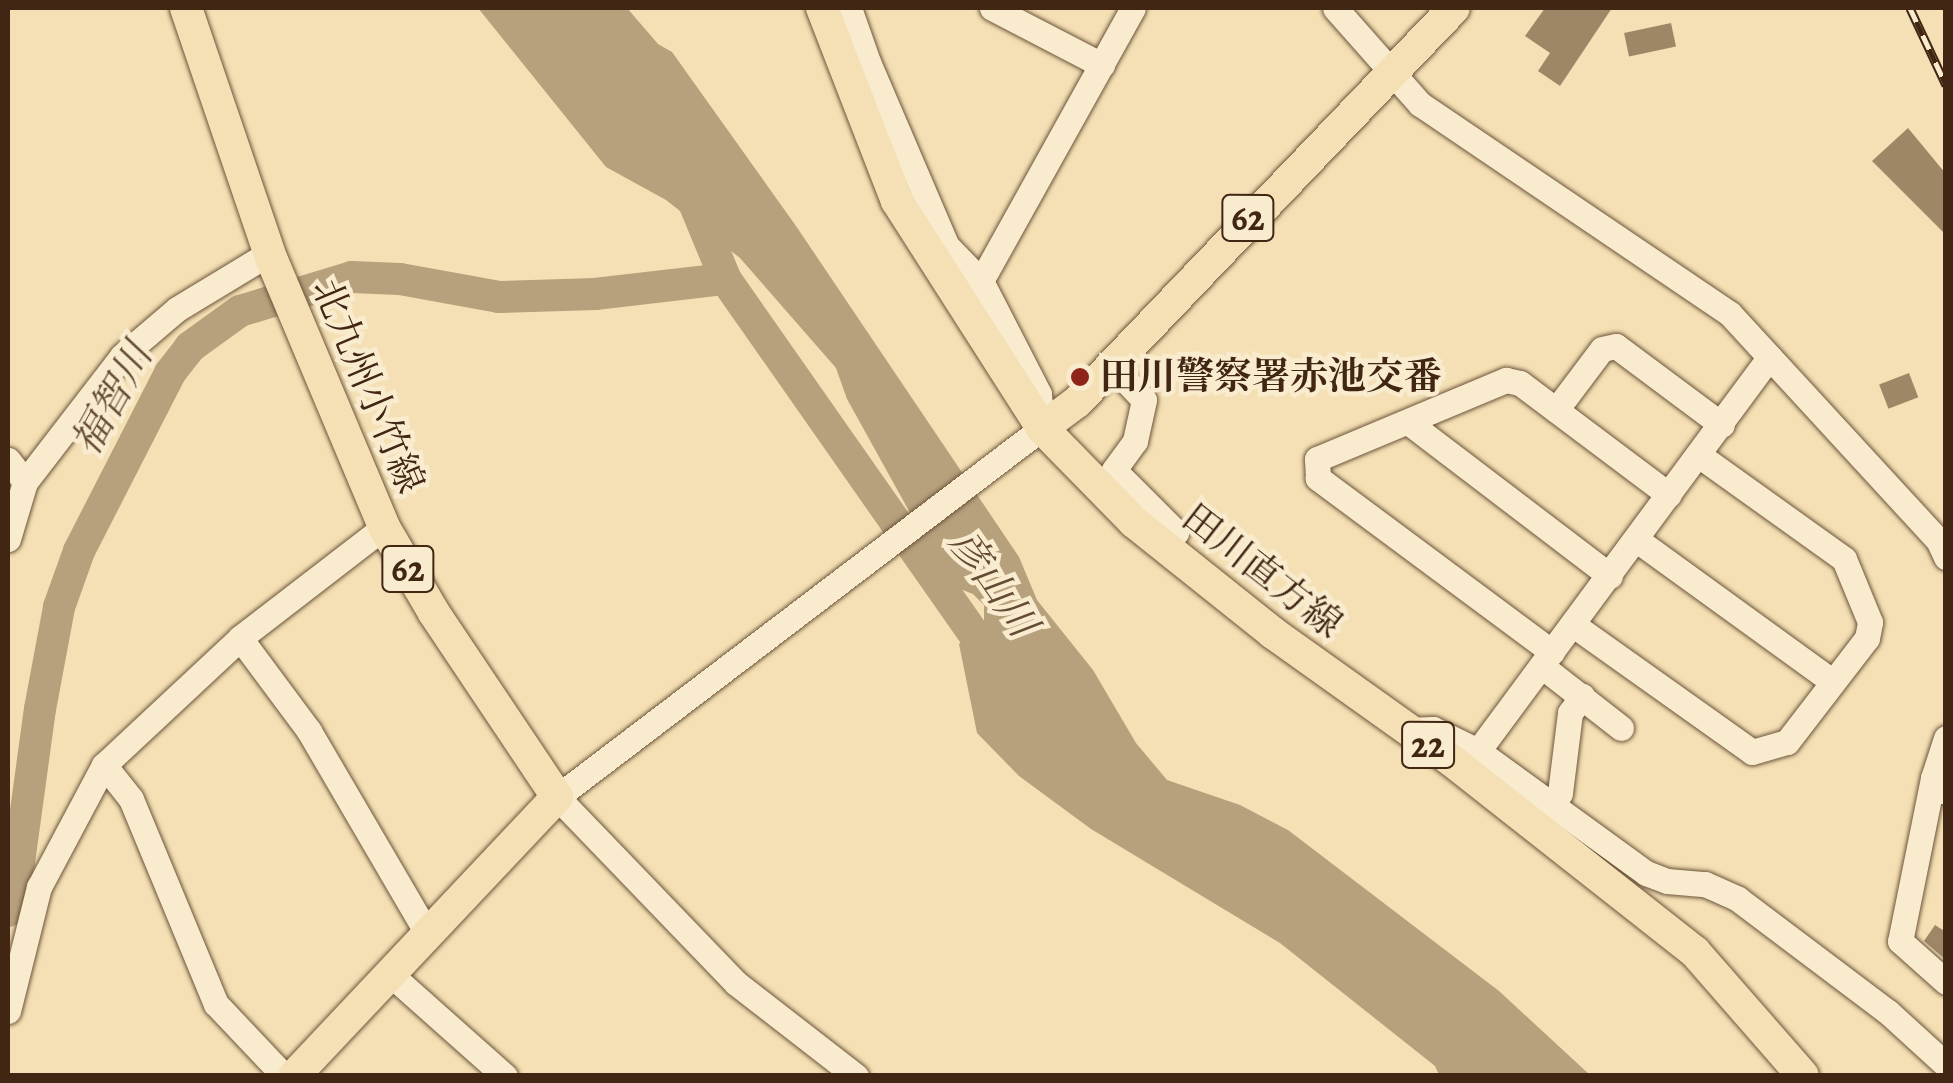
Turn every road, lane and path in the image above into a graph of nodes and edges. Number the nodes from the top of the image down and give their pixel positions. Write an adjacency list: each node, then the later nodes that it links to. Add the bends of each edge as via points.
1 (186, 8): 11 (main road, 北九州小竹線 / 62)
2 (822, 8): 18 (main road, 田川直方線 / 22, via 897,202)
3 (849, 8): 12 (street, via 947,246)
4 (992, 8): 8 (street)
5 (1133, 8): 9 (street)
6 (1335, 8): 10 (street)
7 (1454, 8): 10 (main road, 62)
8 (1033, 17): 9 (street)
9 (1102, 66): 12 (street)
10 (1390, 72): 13 (street, via 1476,146 1730,314); 14 (main road, 62)
11 (272, 256): 21 (street, via 178,309 122,356); 24 (main road, 北九州小竹線 / 62)
12 (981, 281): 18 (street, via 1039,394)
13 (1770, 357): 17 (street); 27 (street)
14 (1111, 365): 18 (main road, 62); 28 (street, via 1144,400 1135,441 1114,470 1176,532)
15 (1556, 410): 16 (street, via 1506,380); 17 (street, via 1602,348 1616,346); 22 (street)
16 (1408, 422): 29 (street); 32 (street, via 1317,459 1318,478)
17 (1722, 425): 19 (street)
18 (1034, 435): 28 (main road, 田川直方線 / 22); 41 (street)
19 (1700, 456): 22 (street); 33 (street, via 1844,559 1870,622 1867,638)
20 (8, 460): 21 (street)
21 (25, 482): 23 (street)
22 (1669, 494): 26 (street)
23 (8, 527): 25 (street)
24 (384, 527): 31 (street); 41 (main road, 北九州小竹線 / 62, via 434,613)
25 (8, 539)
26 (1638, 540): 29 (street); 33 (street)
27 (1943, 545)
28 (1166, 548): 36 (main road, 田川直方線 / 22)
29 (1610, 576): 30 (street)
30 (1574, 626): 32 (street); 33 (street, via 1752,752 1787,742)
31 (240, 638): 39 (street); 43 (street, via 310,731)
32 (1548, 660): 34 (street); 38 (street)
33 (1832, 681)
34 (1582, 696): 35 (street); 42 (street, via 1570,713 1560,793)
35 (1620, 728)
36 (1406, 730): 38 (street, via 1434,728); 52 (main road, 田川直方線 / 22, via 1695,952)
37 (1946, 738): 40 (street)
38 (1478, 751): 42 (street)
39 (104, 766): 46 (street, via 39,887); 48 (street, via 131,798 216,1004)
40 (1939, 786): 45 (street, via 1900,941)
41 (566, 790): 43 (main road); 51 (street, via 736,983)
42 (1552, 805): 47 (street, via 1646,874 1705,884 1738,899 1888,1012)
43 (427, 933): 44 (main road)
44 (390, 974): 49 (main road); 50 (street)
45 (1946, 982)
46 (8, 1011)
47 (1946, 1065)
48 (284, 1076)
49 (294, 1076)
50 (504, 1076)
51 (856, 1076)
52 (1802, 1076)

